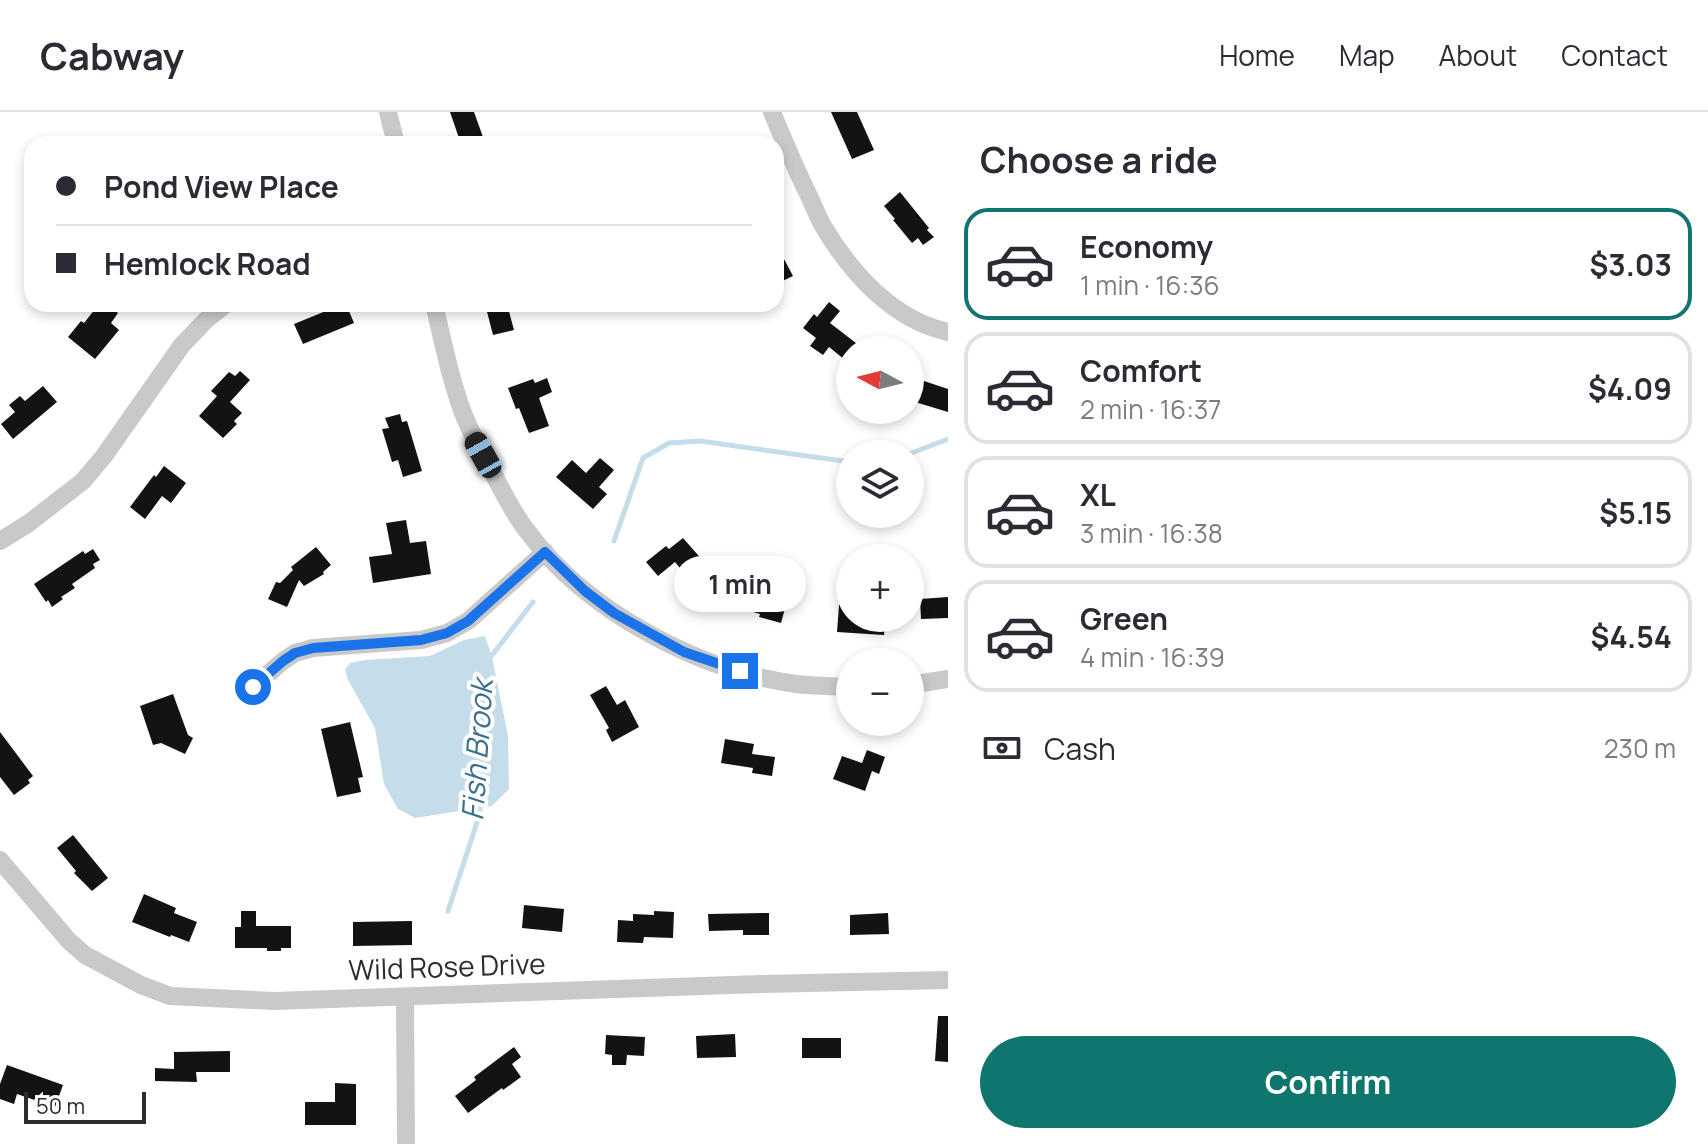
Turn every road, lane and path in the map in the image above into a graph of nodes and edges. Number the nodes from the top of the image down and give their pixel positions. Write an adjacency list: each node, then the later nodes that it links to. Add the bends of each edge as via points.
1 (388, 112): 3 (street)
2 (772, 112): 4 (street)
3 (394, 136)
4 (783, 136)
5 (784, 139): 8 (street, via 823,226 866,283 900,313)
6 (216, 312): 9 (street, via 182,345 83,481)
7 (436, 312): 10 (street, via 456,394 473,436 527,531)
8 (948, 332)
9 (0, 541)
10 (545, 552): 13 (street, via 614,613 684,652 795,684); 14 (street, via 468,621 447,633 295,653)
11 (948, 679): 12 (street)
12 (924, 683)
13 (836, 686)
14 (253, 687)
15 (0, 860): 17 (street, Wild Rose Drive, via 85,955 170,996 274,1001)
16 (948, 980): 17 (street, Wild Rose Drive)
17 (405, 997): 18 (street)
18 (406, 1144)

